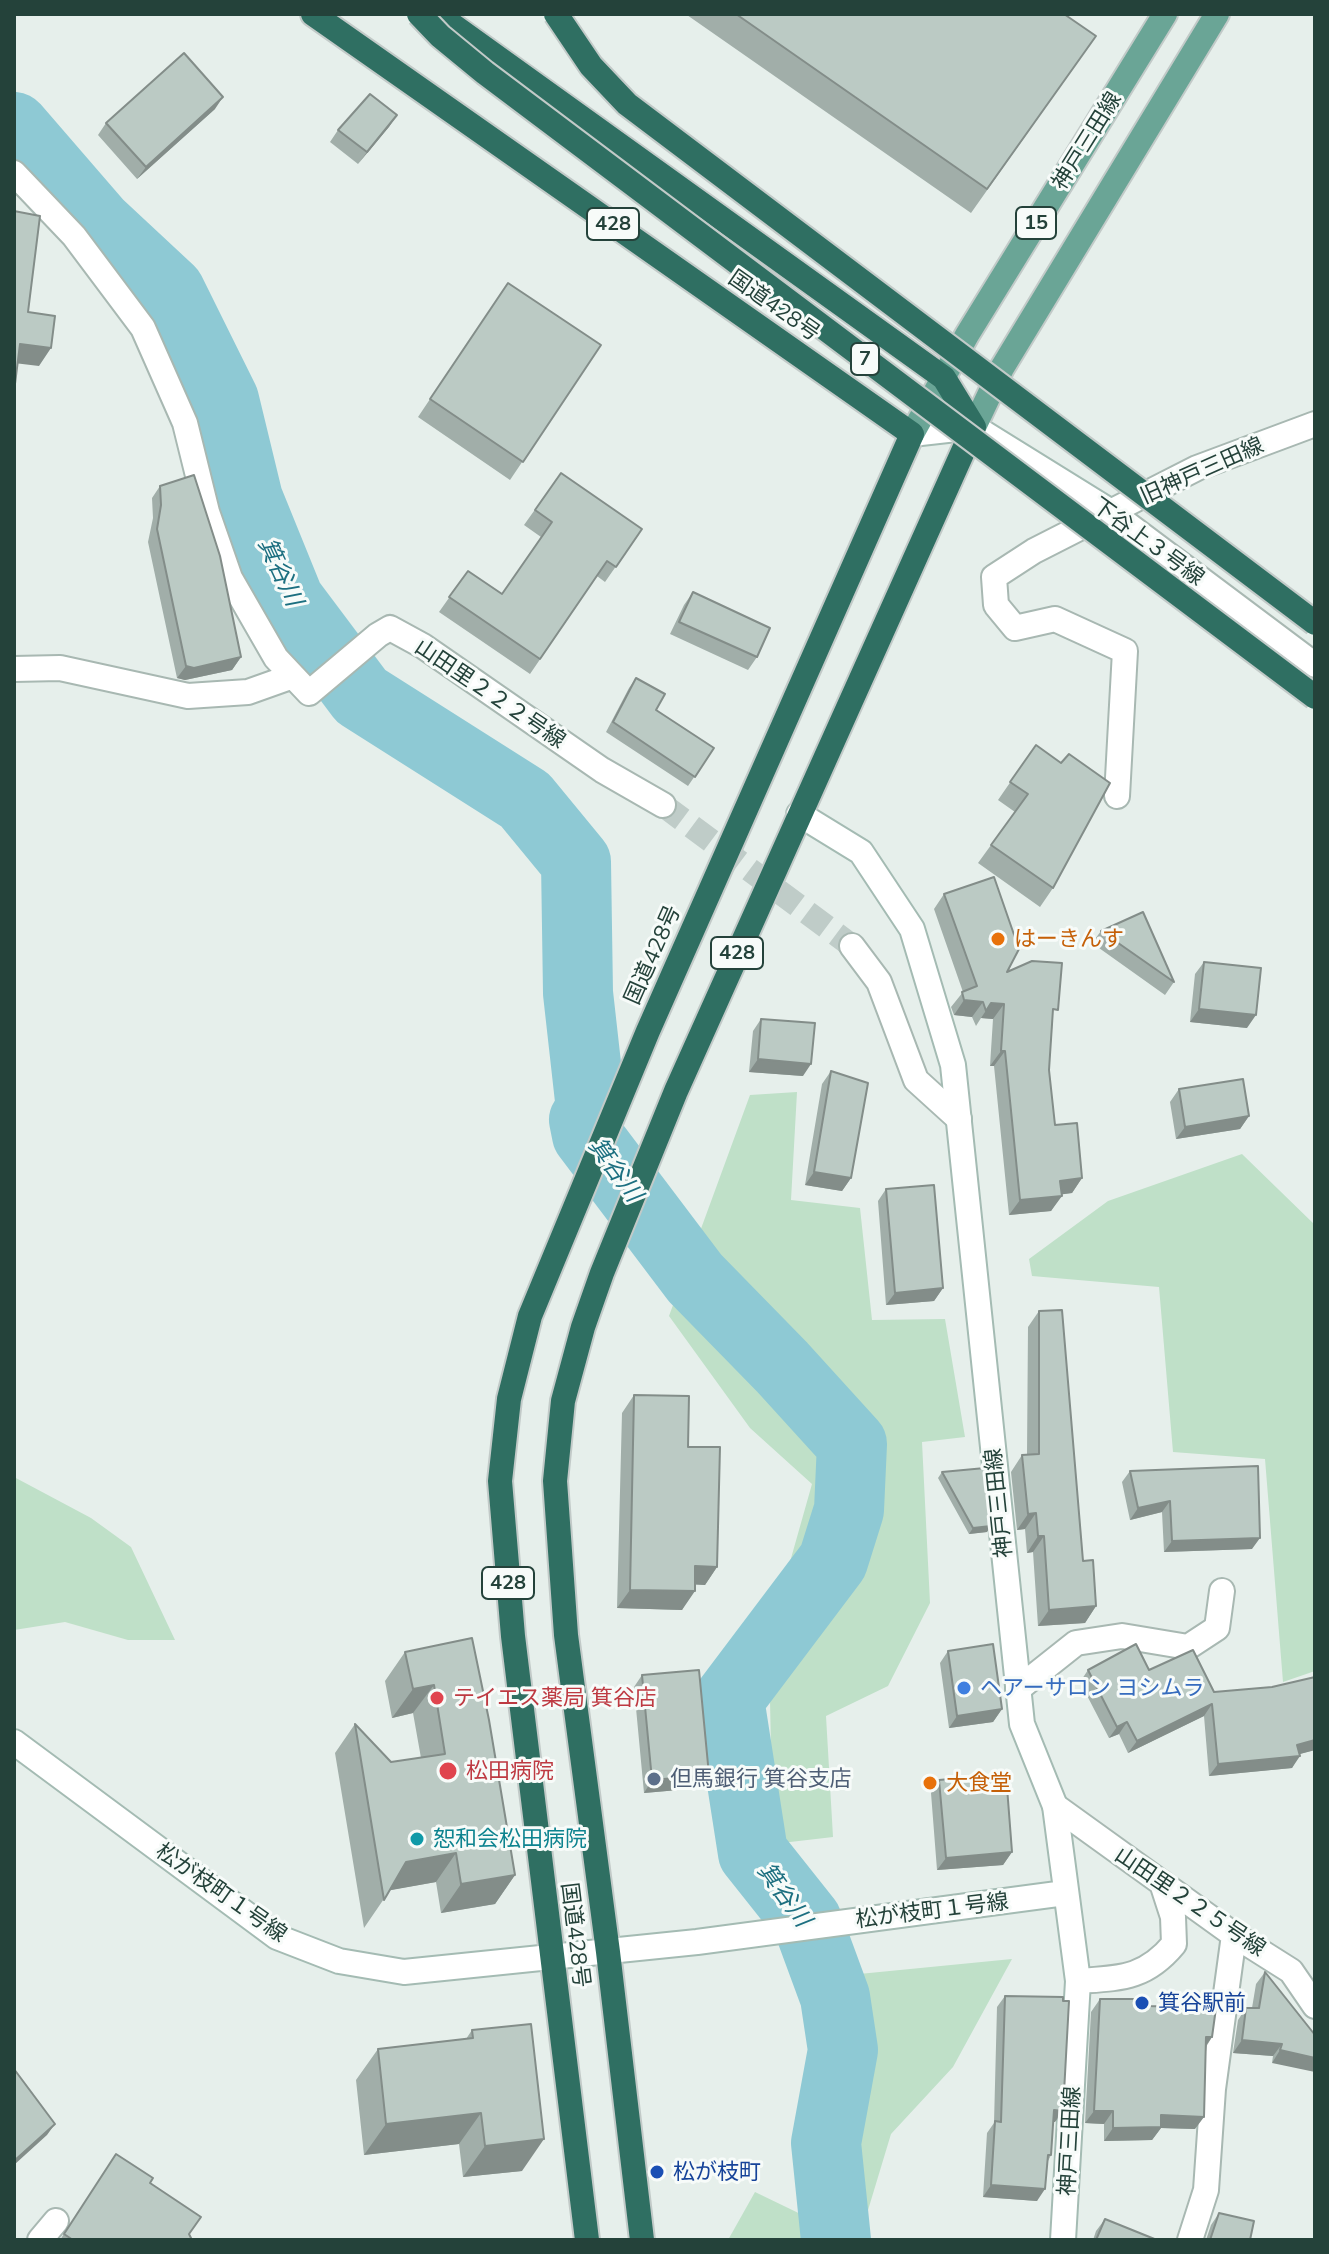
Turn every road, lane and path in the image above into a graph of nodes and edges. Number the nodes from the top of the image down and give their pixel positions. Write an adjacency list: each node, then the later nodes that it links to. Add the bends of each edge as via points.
1 (313, 14): 11 (highway, 国道428号 / 428)
2 (419, 14): 17 (highway, 7, bridge, via 485,73)
3 (437, 14): 8 (highway, 国道428号)
4 (556, 14): 13 (highway, bridge, via 591,66 627,104)
5 (1165, 14): 8 (main road, 神戸三田線 / 15)
6 (1217, 14): 10 (main road, 神戸三田線 / 15, via 1002,368)
7 (14, 173): 16 (street, via 74,236 143,328 185,423 230,578 276,658)
8 (944, 378): 10 (highway, 国道428号); 11 (main road, 神戸三田線 / 15)
9 (1315, 424): 12 (street, 旧神戸三田線, via 1197,468)
10 (974, 427): 11 (street); 12 (street, 下谷上３号線); 20 (highway, 国道428号 / 428)
11 (912, 434): 31 (highway, 国道428号 / 428, via 648,1031 530,1316 509,1399 500,1481)
12 (1111, 512): 14 (street, 下谷上３号線); 18 (street, 旧神戸三田線, via 994,577 996,605 1015,628 1055,619 1125,651)
13 (1315, 623)
14 (1315, 665)
15 (14, 669): 16 (street, via 60,668 188,696 248,692)
16 (293, 676): 19 (street, 山田里２２２号線, via 309,693 390,628)
17 (1315, 697)
18 (1117, 796)
19 (663, 805)
20 (799, 814): 22 (street, 神戸三田線, via 861,852 912,929 953,1065); 30 (highway, 国道428号 / 428, via 602,1273 563,1401 555,1481 566,1635)
21 (852, 946): 22 (street, via 879,982 916,1080)
22 (959, 1119): 24 (street, 神戸三田線)
23 (1222, 1591): 24 (street, via 1217,1628 1188,1647 1122,1636 1076,1643)
24 (1018, 1689): 26 (street, 神戸三田線, via 1022,1724)
25 (14, 1742): 31 (street, 松が枝町１号線, via 277,1937 339,1961 404,1972)
26 (1055, 1806): 27 (street, 山田里２２５号線); 28 (street, 神戸三田線)
27 (1162, 1883): 29 (street, 山田里２２５号線); 32 (street, via 1173,1917 1174,1944 1159,1963 1125,1978)
28 (1065, 1893): 30 (street, 松が枝町１号線); 32 (street, 神戸三田線)
29 (1234, 1935): 33 (street, 山田里２２５号線, via 1291,1971); 39 (street, via 1213,2089 1206,2190)
30 (608, 1952): 31 (street, 松が枝町１号線); 37 (highway, 国道428号 / 428)
31 (552, 1958): 36 (highway, 国道428号 / 428)
32 (1078, 1981): 38 (street, 神戸三田線)
33 (1315, 2006)
34 (56, 2221): 35 (street)
35 (40, 2240)
36 (587, 2240)
37 (642, 2240)
38 (1063, 2240)
39 (1190, 2240)

